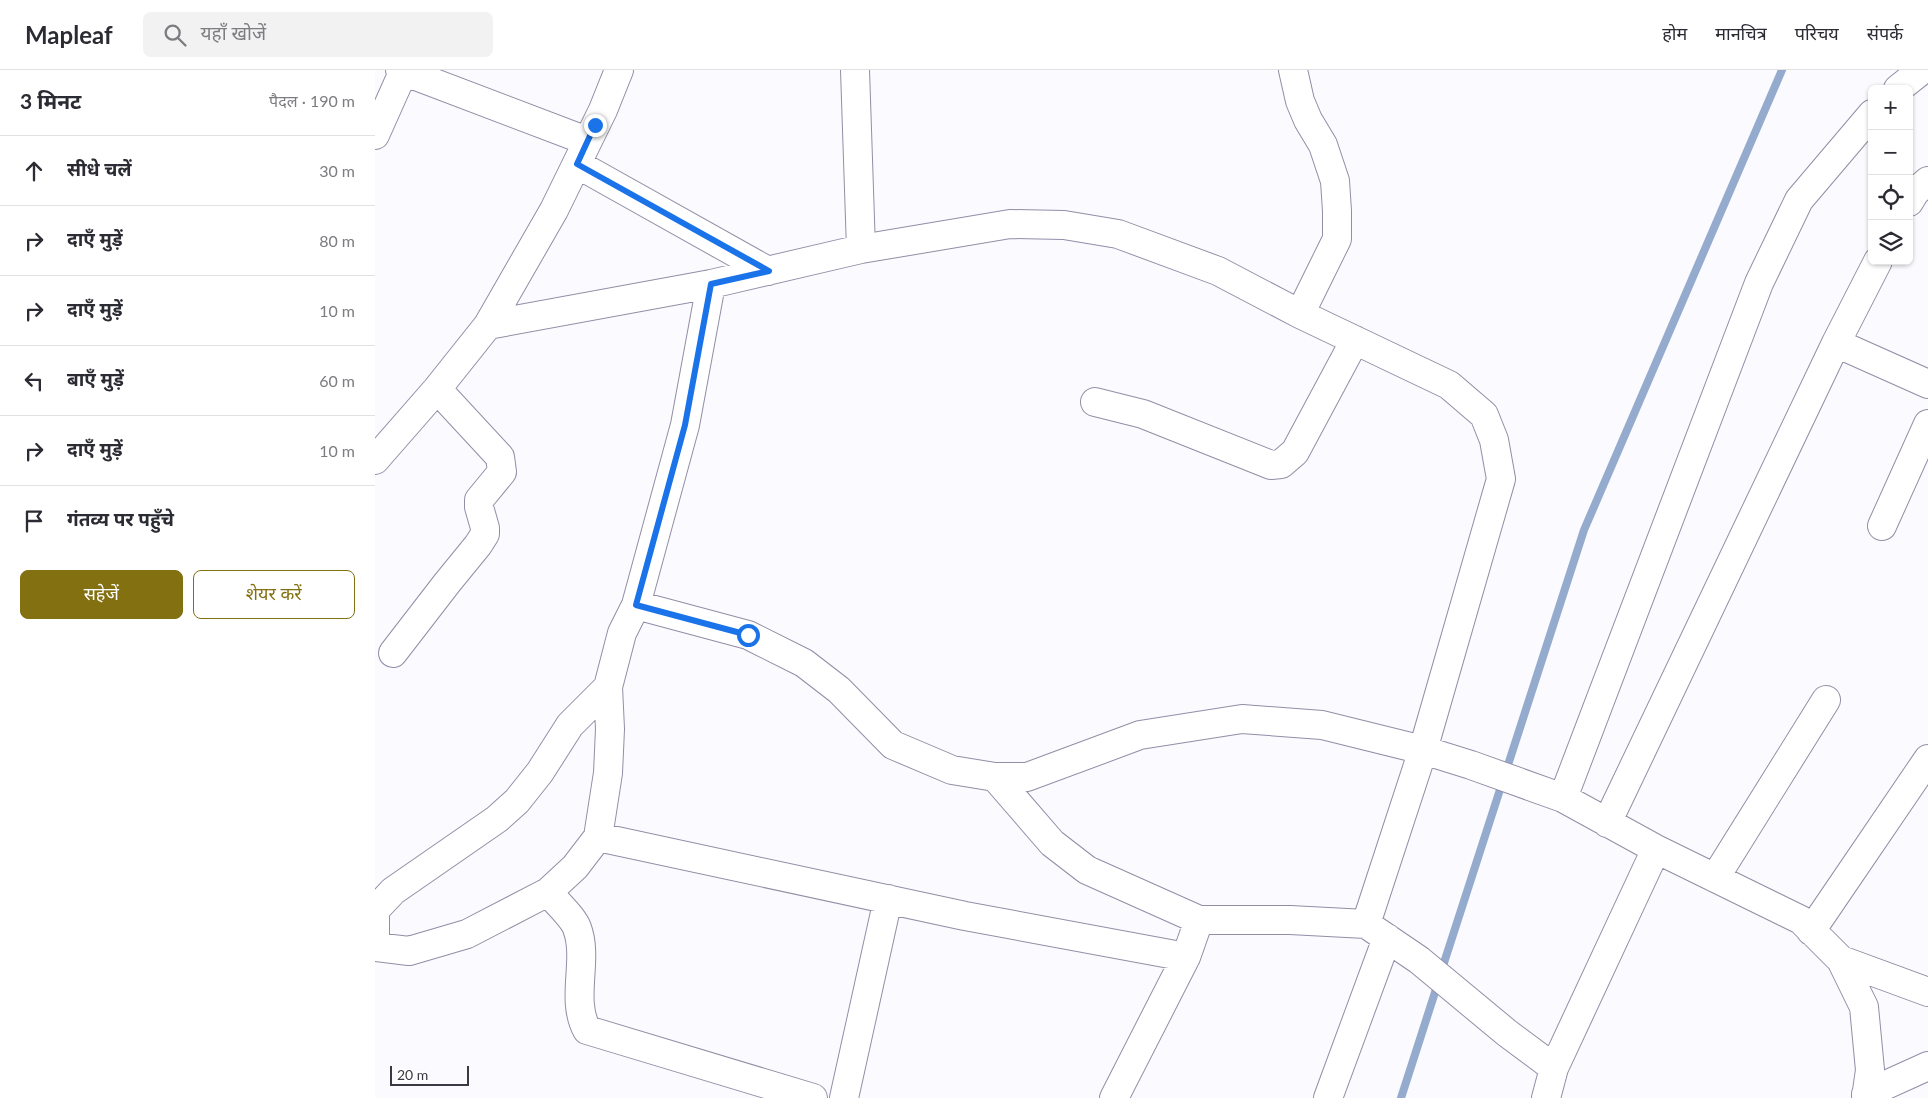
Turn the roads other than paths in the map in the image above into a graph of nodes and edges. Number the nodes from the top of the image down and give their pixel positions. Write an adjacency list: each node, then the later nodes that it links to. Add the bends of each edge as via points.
1 (403, 70): 8 (street); 9 (street)
2 (619, 70): 9 (street)
3 (855, 70): 12 (street)
4 (1293, 70): 16 (street, via 1300,101 1323,145 1335,181 1337,211 1337,239)
5 (1922, 70): 6 (street)
6 (1902, 85)
7 (1868, 119): 33 (street, via 1799,200 1759,283)
8 (375, 135)
9 (582, 152): 14 (street); 17 (street, via 554,210)
10 (1928, 180): 11 (street)
11 (1913, 195)
12 (861, 249): 14 (street); 16 (street, via 1011,224 1064,225 1118,234 1218,271)
13 (1877, 265): 19 (street)
14 (769, 271): 15 (street)
15 (711, 284): 17 (street); 26 (street, via 685,425)
16 (1301, 314): 18 (street)
17 (488, 325): 21 (street)
18 (1355, 340): 22 (street, via 1295,452 1281,464 1271,465 1143,414); 30 (street, via 1449,385 1484,415 1494,440 1501,478)
19 (1836, 343): 20 (street); 34 (street)
20 (1928, 384)
21 (437, 389): 24 (street); 27 (street, via 500,457 502,472 479,500 485,528 479,545)
22 (1095, 402)
23 (1928, 424): 25 (street)
24 (375, 460)
25 (1882, 526)
26 (636, 605): 28 (street, via 622,633); 32 (street, via 748,635 803,663 839,690 893,745 952,770)
27 (393, 654)
28 (608, 687): 35 (street, via 607,773); 38 (street, via 570,725 517,801 497,819 393,891 375,910 375,947 409,950 467,934)
29 (1826, 700): 37 (street)
30 (1423, 750): 32 (street, via 1322,725 1242,719 1140,735 1027,777); 33 (street); 41 (street)
31 (1928, 759): 42 (street)
32 (995, 777): 40 (street, via 1052,843 1087,870)
33 (1554, 795): 34 (street)
34 (1607, 823): 36 (street)
35 (598, 837): 38 (street, via 575,867); 39 (street)
36 (1656, 849): 37 (street); 47 (street)
37 (1715, 878): 42 (street, via 1801,920)
38 (548, 892): 49 (street, via 577,926 580,1013 587,1030)
39 (888, 899): 43 (street); 50 (street)
40 (1199, 920): 41 (street, via 1290,920); 43 (street)
41 (1377, 931): 47 (street, via 1419,960); 52 (street)
42 (1811, 931): 44 (street)
43 (1186, 958): 51 (street)
44 (1841, 960): 45 (street); 48 (street, via 1864,1007 1870,1070)
45 (1928, 992)
46 (1928, 1066): 48 (street)
47 (1554, 1068): 53 (street)
48 (1866, 1096)
49 (813, 1098)
50 (844, 1098)
51 (1114, 1098)
52 (1328, 1098)
53 (1546, 1098)

